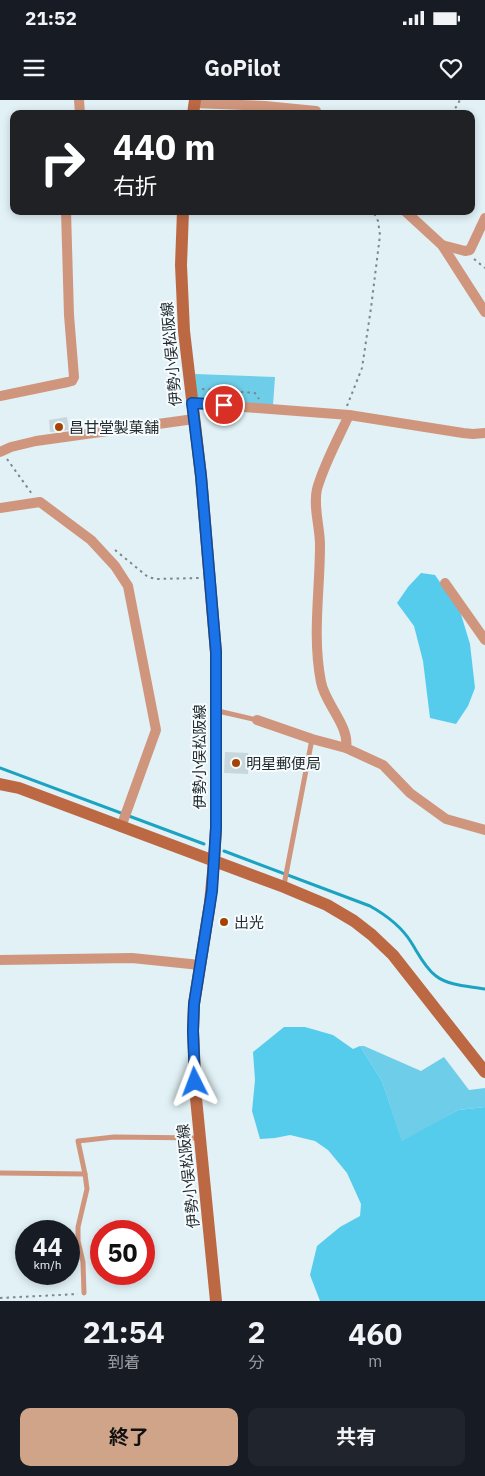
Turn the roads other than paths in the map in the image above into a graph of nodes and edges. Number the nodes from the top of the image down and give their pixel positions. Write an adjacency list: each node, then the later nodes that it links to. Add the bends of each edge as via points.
1 (194, 106): 2 (street, via 265,106)
2 (306, 110)
3 (66, 215): 9 (street, via 74,377 72,381)
4 (183, 215): 10 (main road, 伊勢小俣松阪線, via 184,331)
5 (409, 215): 7 (street)
6 (485, 218): 7 (street, via 467,252)
7 (442, 245): 8 (street)
8 (485, 312)
9 (0, 396)
10 (192, 403): 11 (street); 12 (main road, 伊勢小俣松阪線)
11 (347, 415): 13 (street, via 463,433); 21 (street, via 322,475 316,505 320,545 316,609 318,665 326,696 345,730)
12 (194, 419): 14 (street, via 36,441); 18 (main road, 伊勢小俣松阪線, via 216,652)
13 (485, 433)
14 (1, 451)
15 (0, 508): 23 (street, via 40,502 91,540 128,586 156,730)
16 (445, 583): 17 (street)
17 (485, 640)
18 (215, 710): 19 (lane); 25 (main road, 伊勢小俣松阪線)
19 (257, 720): 20 (street)
20 (312, 739): 21 (street); 26 (lane)
21 (346, 748): 24 (street, via 383,765 410,793 446,819)
22 (0, 784): 23 (main road)
23 (122, 824): 25 (main road)
24 (485, 830)
25 (214, 862): 26 (main road); 28 (main road, 伊勢小俣松阪線)
26 (284, 883): 29 (main road, via 327,905 372,934)
27 (0, 960): 28 (street, via 132,958)
28 (200, 965): 30 (main road, 伊勢小俣松阪線, via 193,1031)
29 (485, 1072)
30 (200, 1138): 32 (lane, via 114,1137 78,1141); 34 (main road, 伊勢小俣松阪線)
31 (0, 1174): 32 (lane)
32 (85, 1174): 33 (lane, via 86,1189 78,1228)
33 (84, 1293)
34 (216, 1301)

